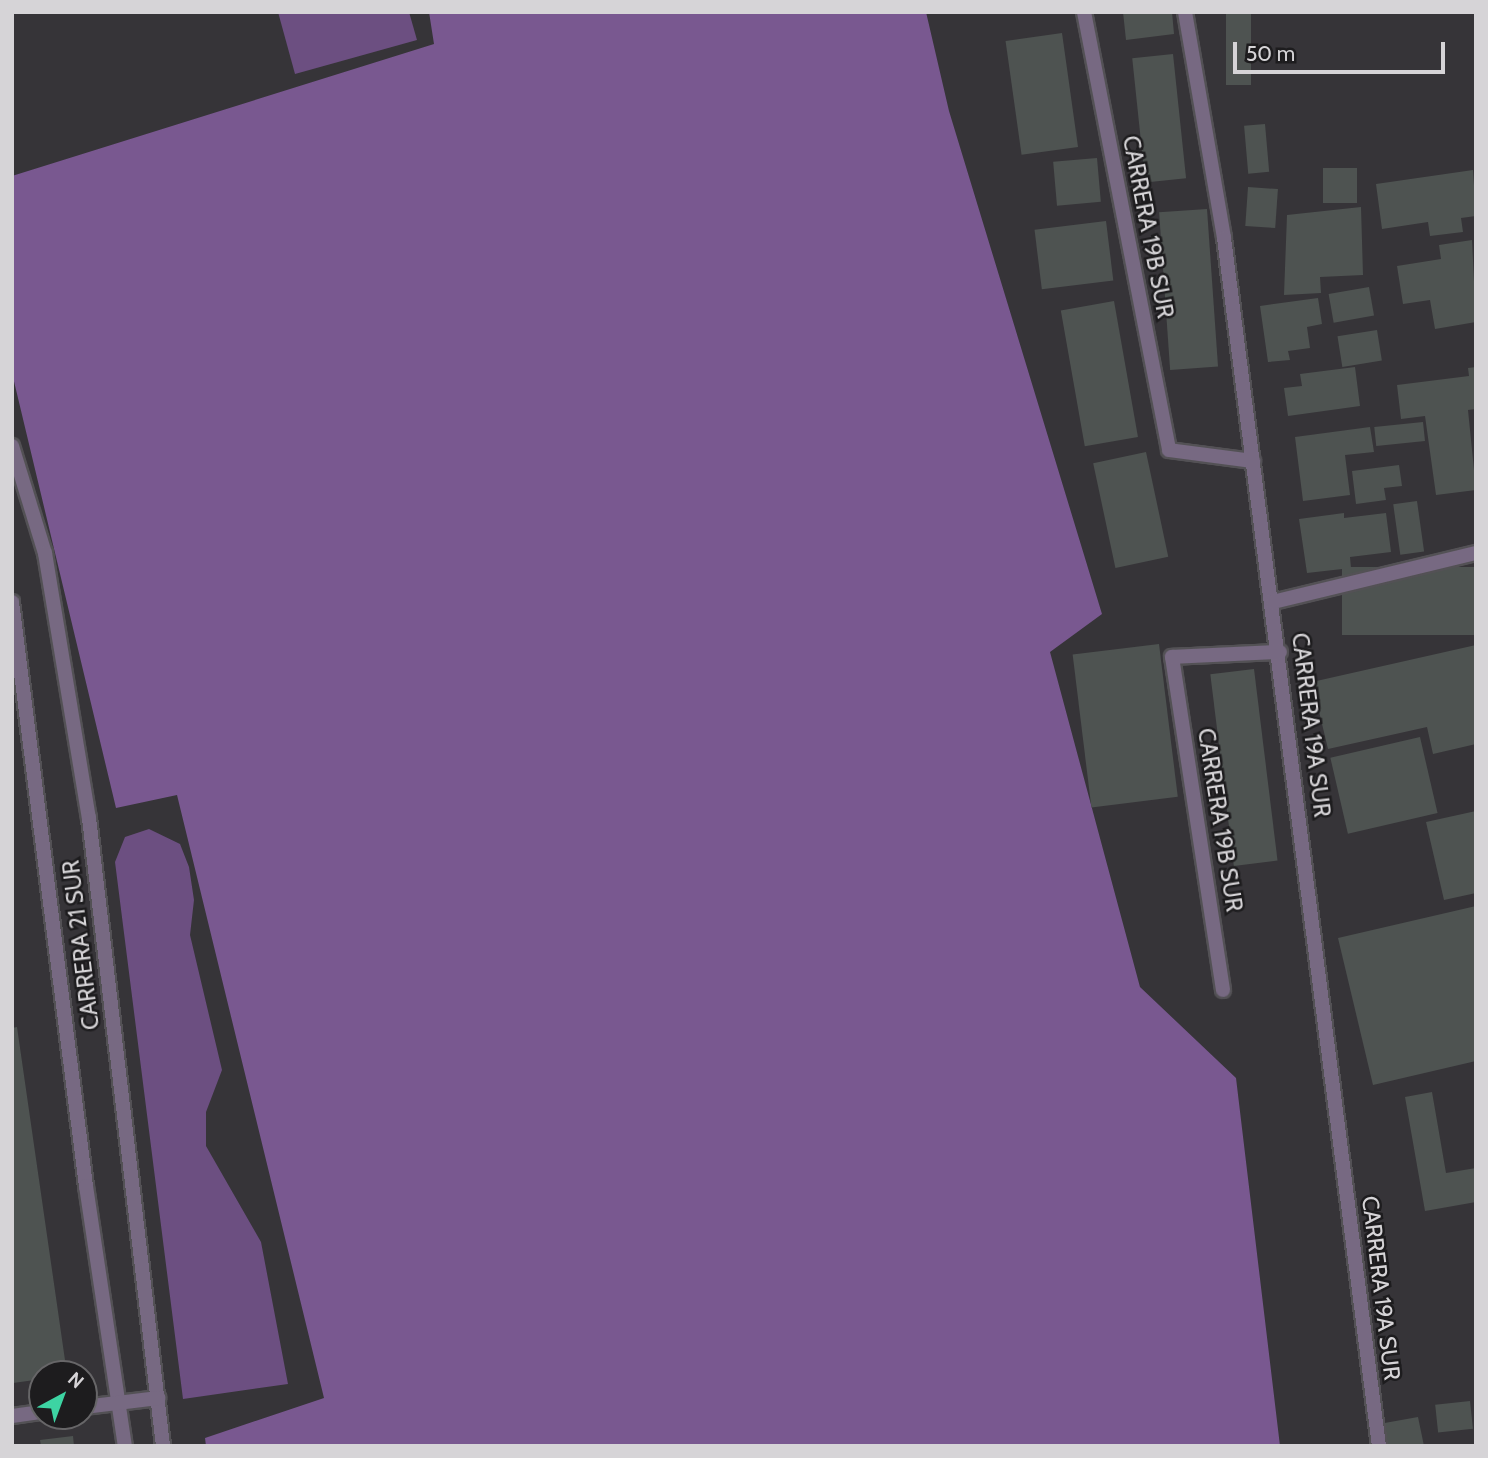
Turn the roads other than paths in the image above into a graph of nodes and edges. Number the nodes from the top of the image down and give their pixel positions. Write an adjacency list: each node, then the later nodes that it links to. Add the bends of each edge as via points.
1 (1084, 12): 4 (street, CARRERA 19B SUR, via 1169,450)
2 (1185, 12): 4 (street, CARRERA 19A SUR, via 1224,238)
3 (12, 446): 10 (street, CARRERA 21 SUR, via 45,553 89,818)
4 (1253, 461): 6 (street, CARRERA 19A SUR)
5 (1476, 553): 6 (street)
6 (1273, 602): 8 (street, CARRERA 19A SUR)
7 (12, 603): 11 (street, CARRERA 21 SUR, via 86,1186)
8 (1280, 652): 9 (street, CARRERA 19B SUR, via 1172,657); 15 (street, CARRERA 19A SUR)
9 (1223, 990)
10 (158, 1398): 11 (street); 14 (street, CARRERA 21 SUR)
11 (120, 1402): 12 (street); 13 (street, CARRERA 21 SUR)
12 (98, 1405)
13 (125, 1446)
14 (163, 1446)
15 (1379, 1446)

